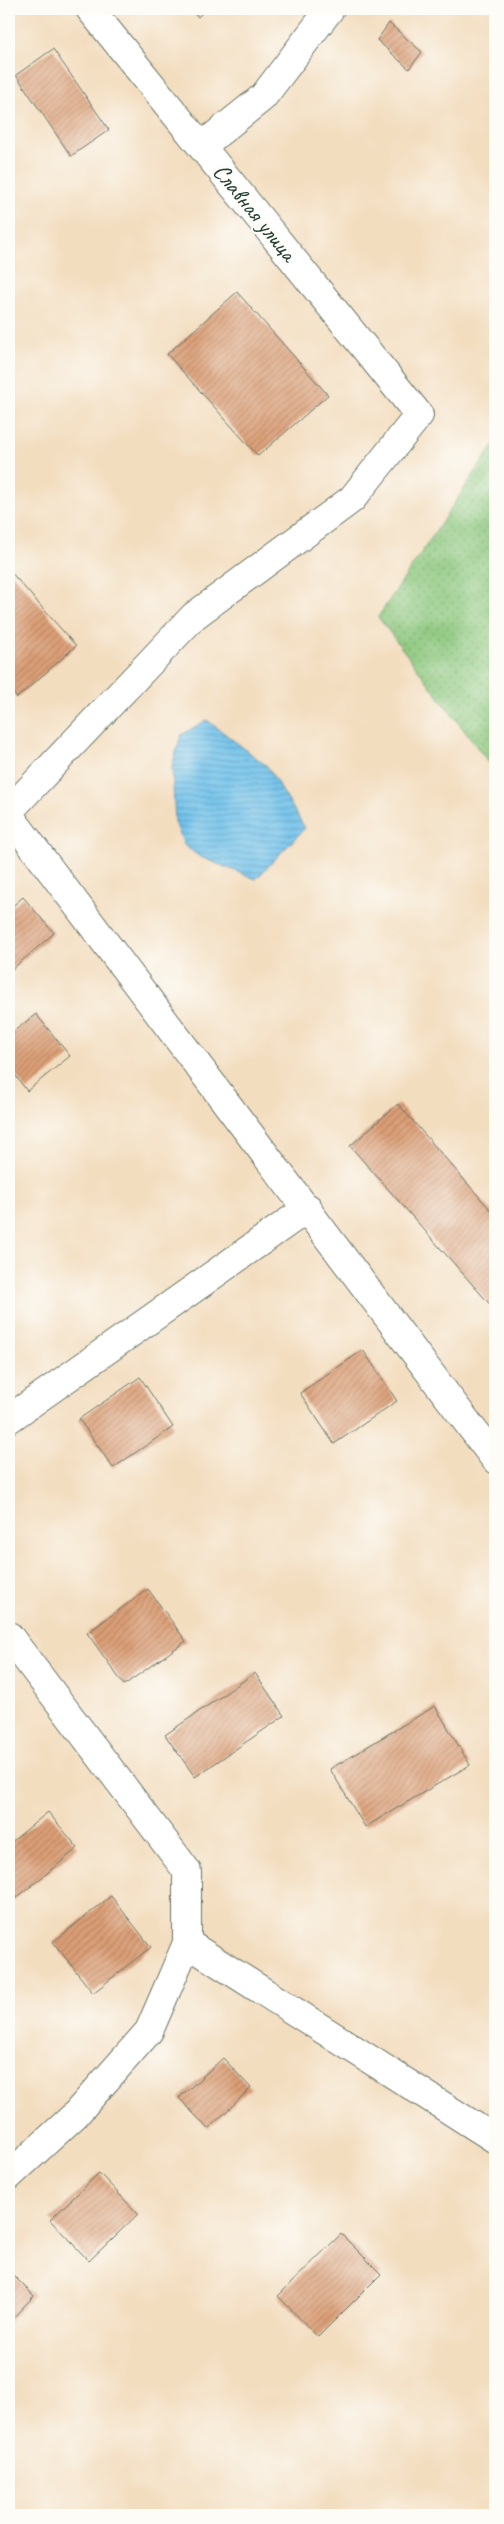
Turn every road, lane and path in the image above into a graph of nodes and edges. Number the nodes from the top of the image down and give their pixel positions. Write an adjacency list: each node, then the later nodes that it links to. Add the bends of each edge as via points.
1 (90, 9): 3 (street, Славная улица)
2 (330, 9): 3 (street, via 263,97)
3 (202, 146): 4 (street, Славная улица, via 419,415 352,499 194,616)
4 (9, 811)
5 (9, 815): 6 (street)
6 (308, 1208): 7 (street); 8 (street, via 345,1263)
7 (9, 1419)
8 (495, 1459)
9 (9, 1636): 10 (street, via 187,1871)
10 (186, 1943): 11 (street); 12 (street, via 149,2031 75,2114)
11 (495, 2139)
12 (9, 2176)

